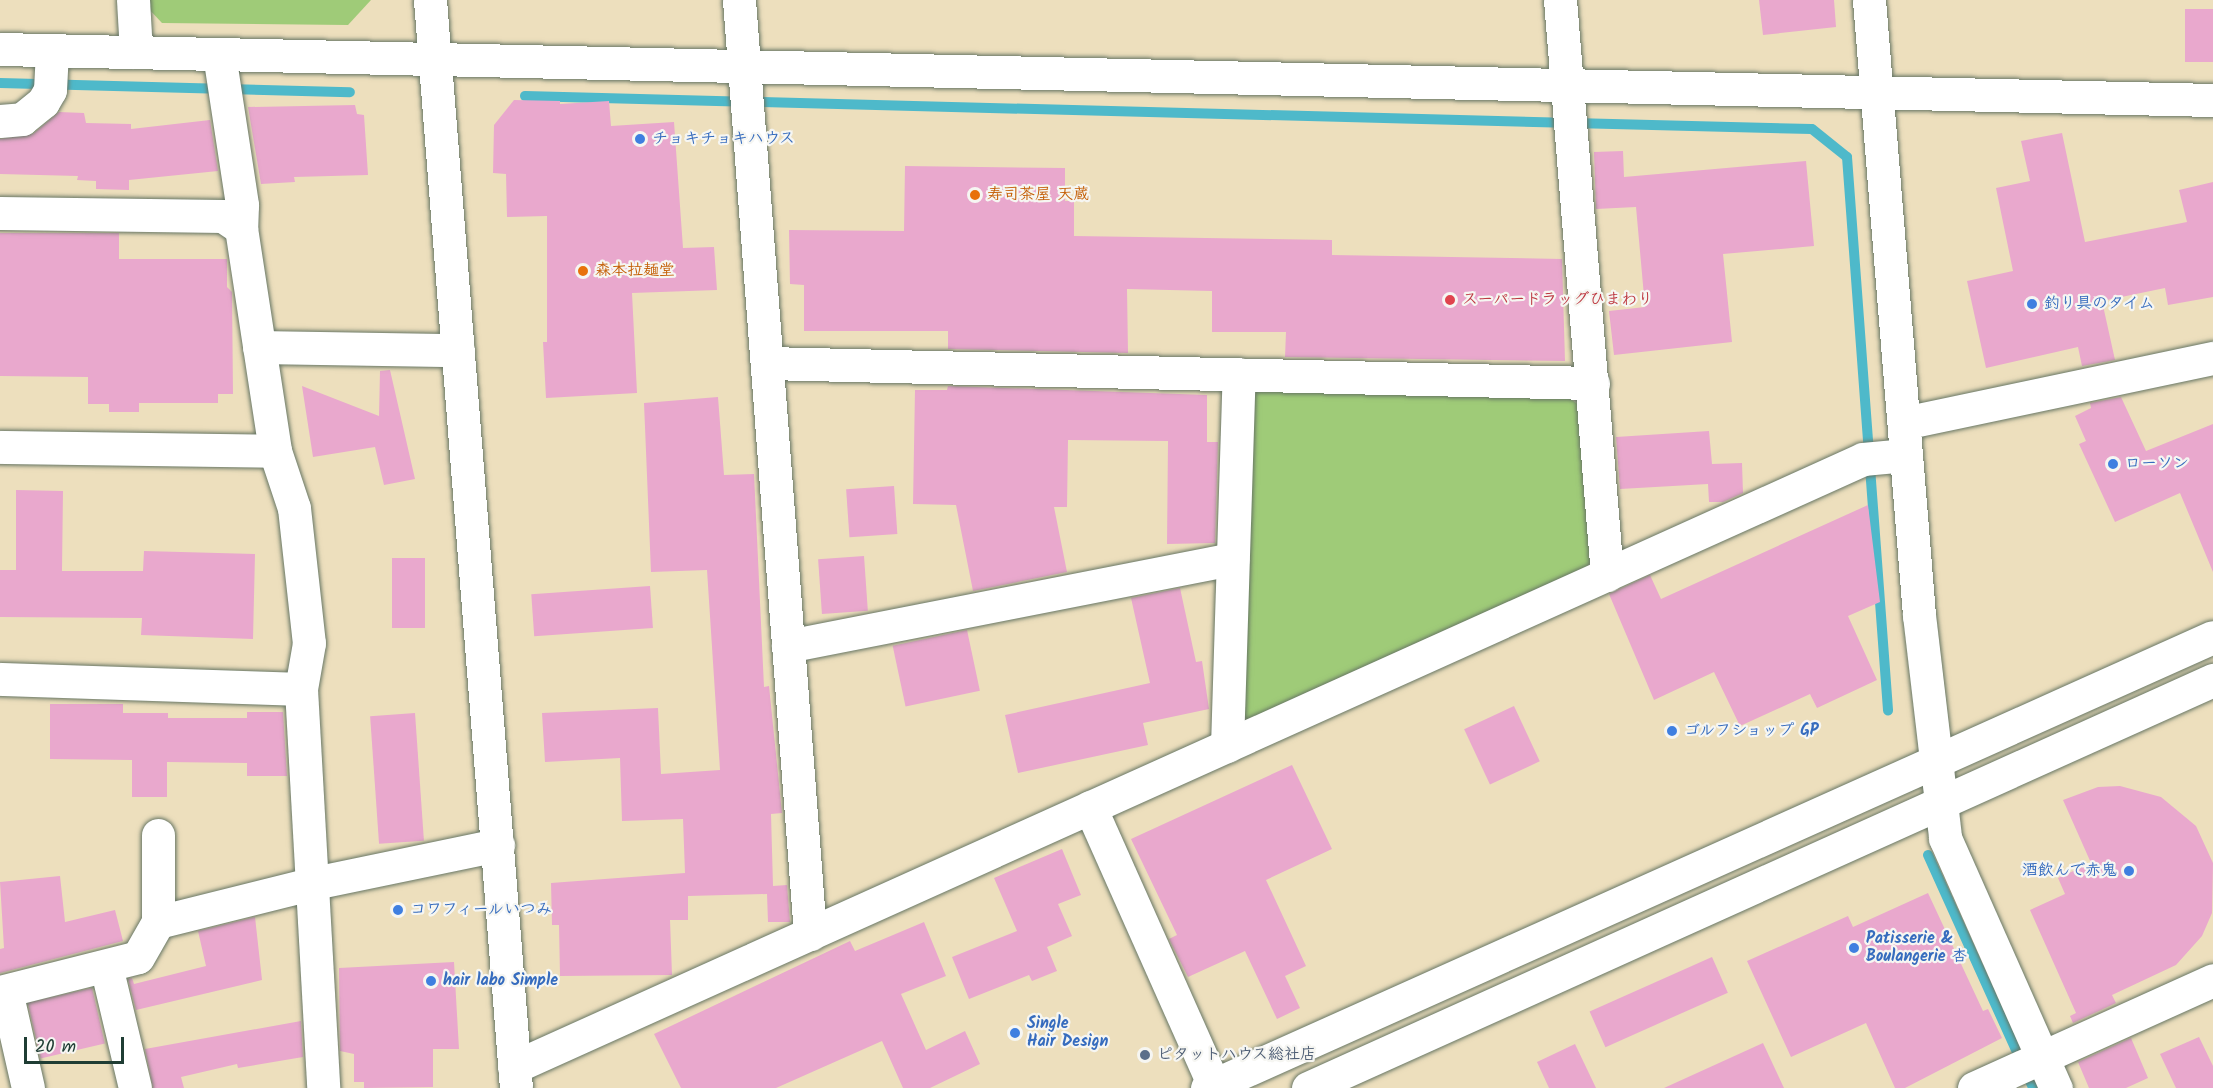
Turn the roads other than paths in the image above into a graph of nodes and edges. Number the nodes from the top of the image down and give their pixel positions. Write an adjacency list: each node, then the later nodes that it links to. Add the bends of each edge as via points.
1 (133, 0): 7 (street)
2 (430, 0): 8 (street)
3 (739, 0): 11 (street)
4 (1560, 0): 14 (street)
5 (1869, 0): 12 (street)
6 (0, 49): 9 (street)
7 (136, 52): 9 (street); 10 (street)
8 (435, 60): 10 (street); 11 (street); 19 (street)
9 (51, 72): 15 (street, via 43,102 22,119)
10 (222, 77): 17 (street, via 242,206)
11 (746, 90): 14 (street); 21 (street)
12 (1875, 94): 13 (street); 14 (street); 24 (street)
13 (2213, 100)
14 (1569, 110): 23 (street)
15 (0, 121)
16 (0, 213): 17 (street, via 223,216)
17 (241, 228): 18 (street)
18 (259, 347): 19 (street); 26 (street)
19 (458, 350): 40 (street)
20 (2213, 358): 24 (street)
21 (767, 363): 22 (street); 31 (street)
22 (1239, 374): 23 (street); 28 (street)
23 (1593, 383): 29 (street)
24 (1904, 423): 27 (street)
25 (0, 447): 26 (street)
26 (275, 451): 34 (street, via 294,508 309,643)
27 (1883, 457): 29 (street); 36 (street)
28 (1233, 559): 31 (street); 35 (street)
29 (1606, 575): 35 (street)
30 (2213, 637): 36 (street)
31 (788, 646): 43 (street)
32 (0, 679): 34 (street)
33 (2213, 680): 37 (street)
34 (301, 689): 41 (street)
35 (1227, 746): 38 (street)
36 (1935, 763): 37 (street); 49 (street)
37 (1939, 804): 47 (street, via 1945,838); 53 (street)
38 (1090, 807): 43 (street); 49 (street)
39 (158, 836): 42 (street)
40 (498, 845): 41 (street); 48 (street)
41 (314, 883): 42 (street); 52 (street)
42 (158, 922): 44 (street, via 138,957)
43 (810, 934): 48 (street)
44 (106, 966): 46 (street); 51 (street)
45 (2213, 980): 47 (street)
46 (3, 992): 50 (street)
47 (2031, 1062): 54 (street); 55 (street)
48 (515, 1077)
49 (1212, 1087)
50 (28, 1088)
51 (135, 1088)
52 (323, 1088)
53 (1308, 1088)
54 (1974, 1088)
55 (2056, 1088)

